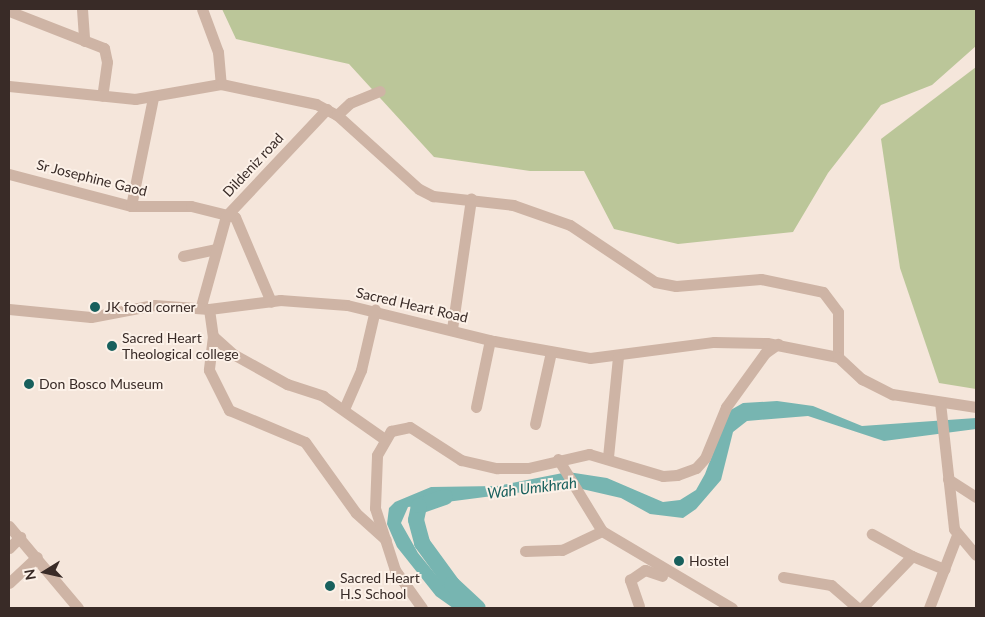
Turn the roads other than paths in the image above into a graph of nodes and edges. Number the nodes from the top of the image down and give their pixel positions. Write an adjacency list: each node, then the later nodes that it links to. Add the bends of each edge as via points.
1 (82, 9): 4 (street)
2 (202, 9): 5 (street, via 218,52)
3 (9, 11): 4 (street)
4 (84, 41): 8 (street, via 108,54)
5 (221, 84): 9 (street); 10 (street)
6 (9, 86): 8 (street)
7 (380, 91): 10 (street, Dildeniz road)
8 (102, 96): 9 (street)
9 (153, 98): 13 (street)
10 (332, 112): 12 (street, via 419,190 433,196); 14 (street, Dildeniz road)
11 (9, 174): 13 (street, Sr Josephine Gaod)
12 (471, 198): 21 (street); 27 (street, via 513,205 570,225 639,275 664,285 761,278 823,292 838,312)
13 (131, 206): 14 (street, Sr Josephine Gaod, via 191,206)
14 (226, 216): 15 (street, Dildeniz road); 17 (street, via 238,222)
15 (215, 249): 16 (street); 18 (street, Dildeniz road)
16 (183, 256)
17 (271, 302): 18 (street, Sacred Heart Road); 20 (street, Sacred Heart Road)
18 (205, 308): 19 (street, Sacred Heart Road, via 142,306 91,317); 22 (street)
19 (9, 309)
20 (376, 310): 21 (street, Sacred Heart Road); 31 (street, via 361,370)
21 (452, 329): 23 (street, Sacred Heart Road)
22 (213, 336): 31 (street, via 262,372); 43 (street, via 209,370 229,410 306,442 356,513)
23 (490, 340): 25 (street, Sacred Heart Road); 29 (street)
24 (778, 344): 26 (street, Sacred Heart Road, via 714,342); 27 (street, Sacred Heart Road); 34 (street, via 765,353 726,407 705,458 696,468 664,476)
25 (551, 352): 26 (street, Sacred Heart Road); 32 (street)
26 (618, 357): 34 (street)
27 (838, 357): 28 (street, via 862,379 892,394)
28 (940, 402): 30 (street); 36 (street, via 944,415)
29 (476, 407)
30 (976, 407)
31 (344, 410): 33 (street)
32 (535, 424)
33 (383, 438): 35 (street, via 396,428 410,427 461,460 497,468 528,468); 43 (street, via 374,485 376,508)
34 (608, 457): 35 (street)
35 (558, 459): 39 (street, via 572,488)
36 (948, 479): 37 (street); 41 (street)
37 (976, 497)
38 (9, 526): 42 (street)
39 (602, 531): 45 (street, via 557,551); 50 (street)
40 (872, 534): 47 (street)
41 (957, 535): 46 (street); 49 (street)
42 (20, 537): 44 (street); 48 (street)
43 (388, 541): 56 (street, via 406,590)
44 (9, 548)
45 (525, 550)
46 (976, 555)
47 (912, 556): 49 (street); 59 (street)
48 (37, 557): 52 (street); 55 (street)
49 (944, 569): 60 (street)
50 (678, 576): 53 (street); 54 (street, via 669,579 641,571 629,584)
51 (783, 577): 58 (street, via 831,586)
52 (9, 583)
53 (714, 604): 57 (street)
54 (639, 606)
55 (78, 608)
56 (422, 608)
57 (732, 608)
58 (857, 608)
59 (862, 608)
60 (929, 608)

